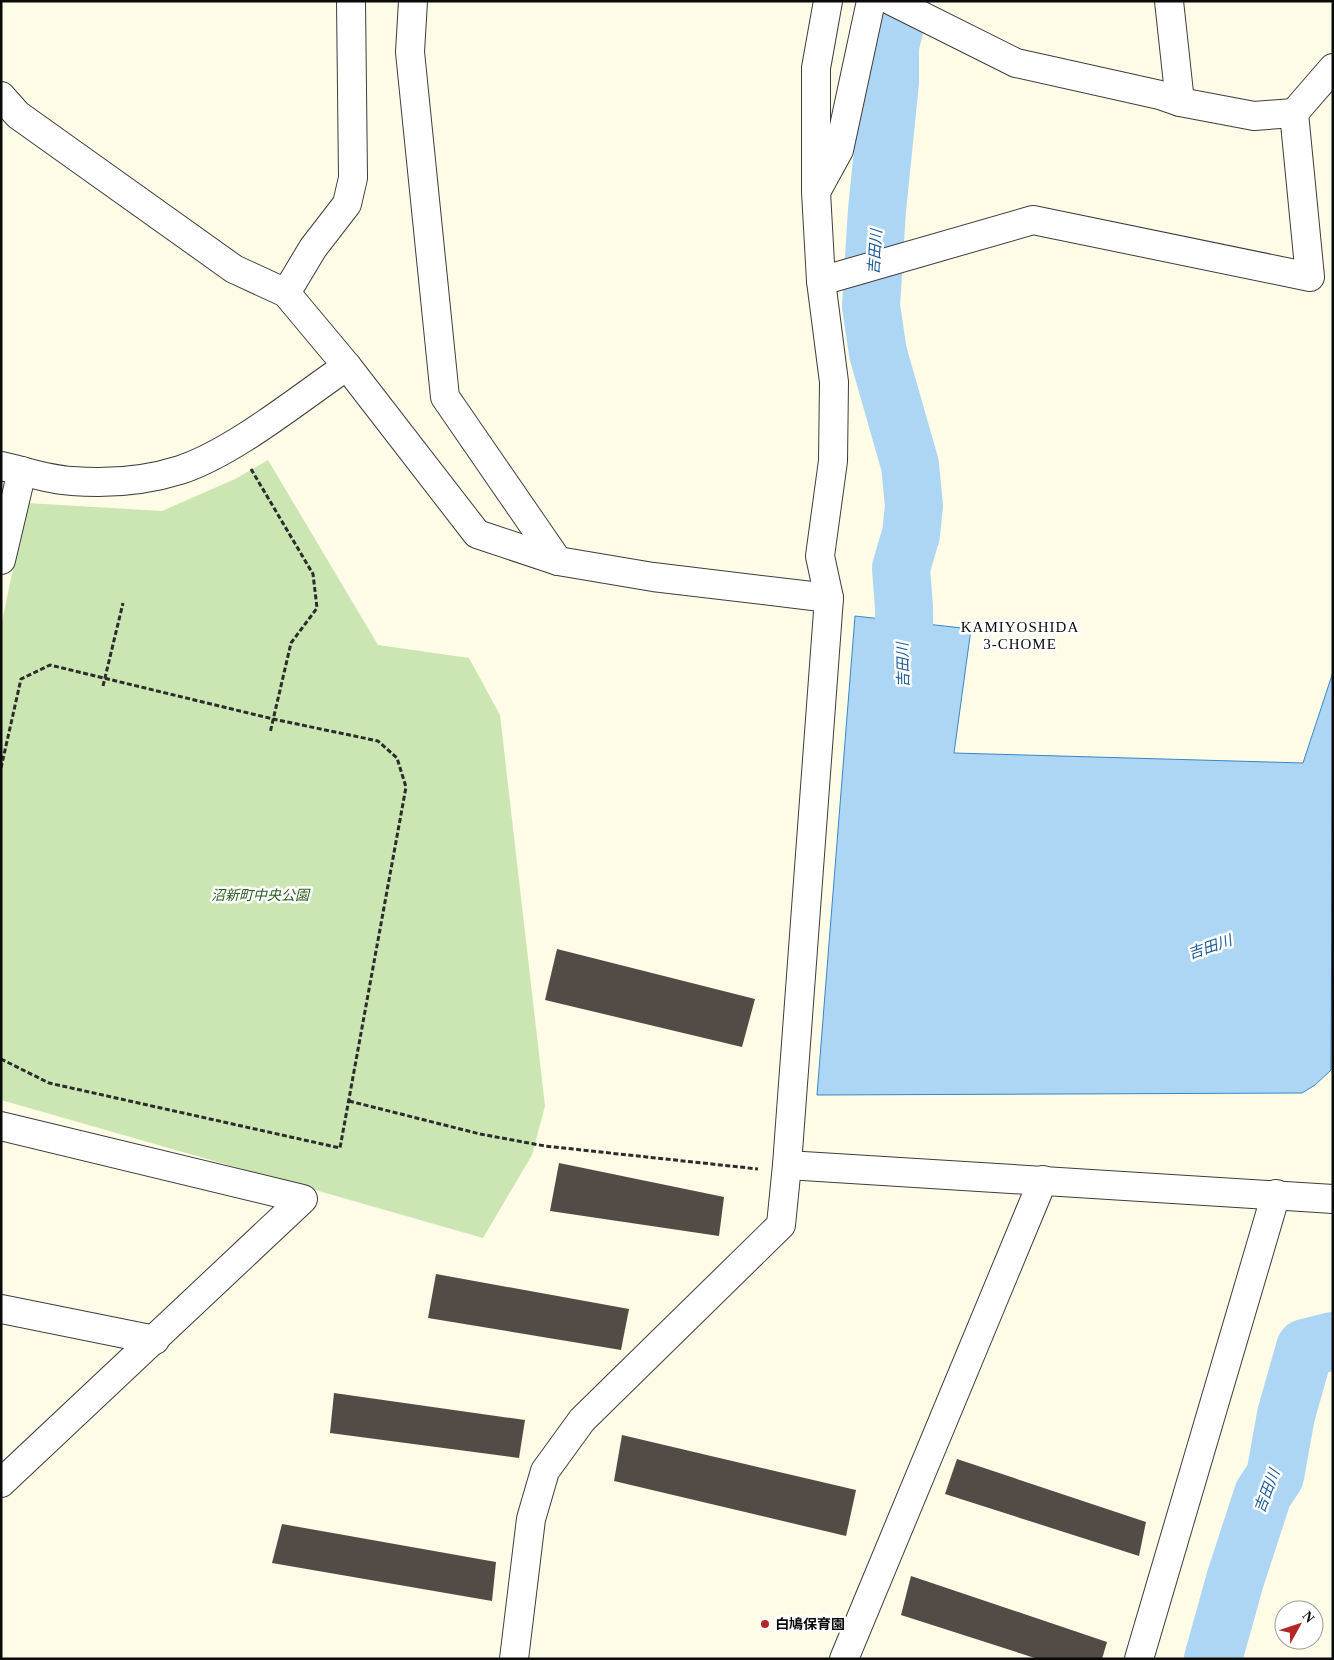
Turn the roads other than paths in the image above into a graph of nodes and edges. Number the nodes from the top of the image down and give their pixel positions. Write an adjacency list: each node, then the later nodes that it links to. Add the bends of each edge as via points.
1 (351, 1): 13 (street, via 353,178 347,204 313,248)
2 (414, 1): 17 (street, via 410,52 444,397)
3 (828, 1): 11 (street, via 816,68)
4 (872, 1): 11 (street, via 839,150)
5 (892, 1): 9 (street, via 1016,63)
6 (1169, 1): 9 (street)
7 (1333, 68): 10 (street)
8 (1, 96): 13 (street, via 18,116 234,269)
9 (1180, 102): 10 (street, via 1254,116)
10 (1294, 113): 12 (street, via 1310,277 1033,220)
11 (816, 192): 12 (street)
12 (821, 281): 18 (street, via 834,382 833,460 820,556)
13 (286, 293): 14 (street)
14 (347, 366): 15 (street, via 221,451 182,469 151,478 117,482 70,481); 17 (street, via 477,534)
15 (11, 468): 16 (street)
16 (1, 560)
17 (558, 561): 18 (street, via 653,577)
18 (829, 598): 20 (street)
19 (1, 1126): 25 (street, via 304,1200)
20 (776, 1168): 21 (street); 27 (street, via 781,1224 582,1420 545,1471 531,1519)
21 (1043, 1180): 22 (street); 28 (street)
22 (1276, 1194): 23 (street); 29 (street)
23 (1333, 1199)
24 (1, 1309): 25 (street)
25 (155, 1340): 26 (street)
26 (1, 1484)
27 (514, 1659)
28 (844, 1659)
29 (1139, 1659)

